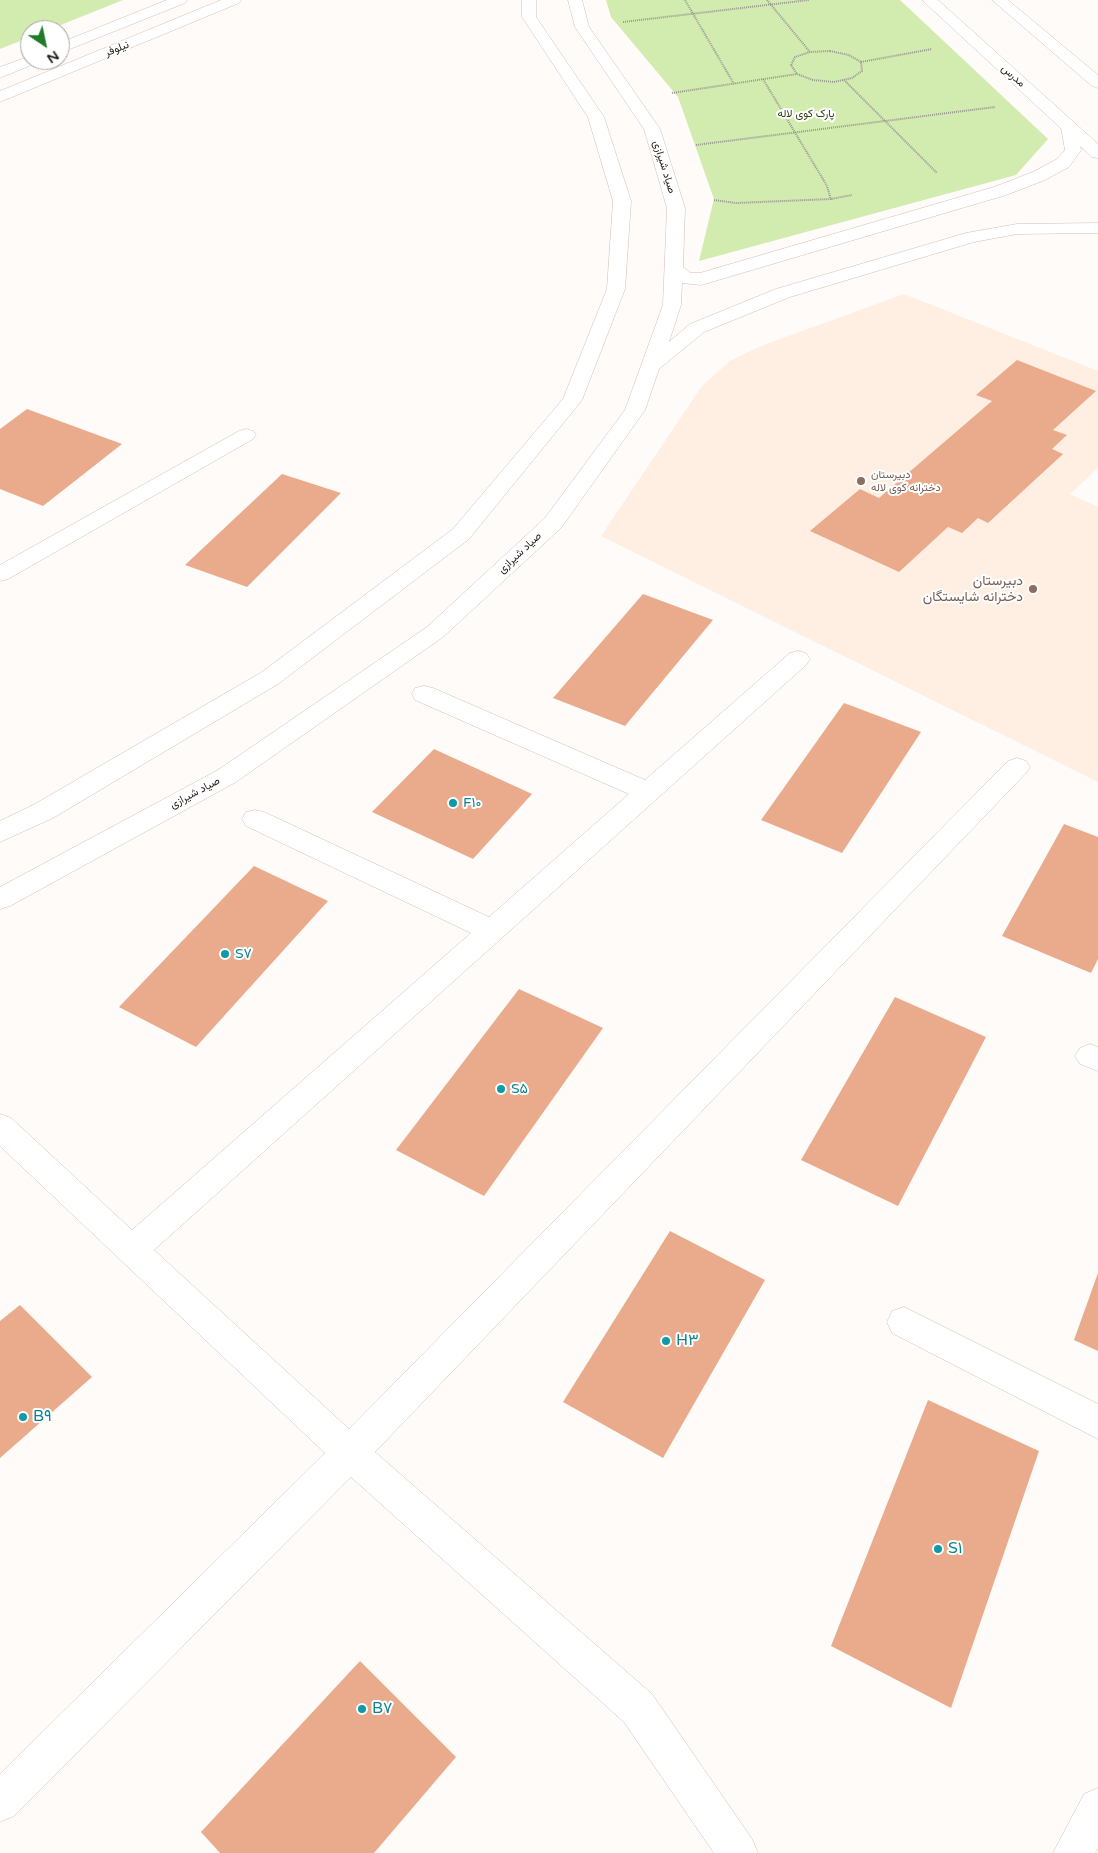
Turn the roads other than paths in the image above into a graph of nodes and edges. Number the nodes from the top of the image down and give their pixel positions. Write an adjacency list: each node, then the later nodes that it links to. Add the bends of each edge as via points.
1 (180, 0): 7 (street, نیلوفر)
2 (234, 0): 11 (street, نیلوفر)
3 (528, 0): 28 (street, via 529,17 596,117 622,201 616,289 572,400 454,540 270,678 44,811)
4 (575, 0): 19 (street, صیاد شیرازی, via 582,27 652,129 676,208)
5 (929, 0): 12 (street, مدرس)
6 (999, 0): 10 (street)
7 (70, 44)
8 (20, 64): 9 (street)
9 (0, 72)
10 (1098, 83)
11 (0, 97)
12 (1069, 126): 13 (street, مدرس); 14 (street, via 1073,150 1063,163 1039,176)
13 (1098, 153)
14 (947, 207): 15 (street); 17 (street, via 936,212 932,222 948,232)
15 (882, 226): 18 (street, via 895,228 919,241 919,246); 19 (street, via 701,279 686,278)
16 (1098, 228): 17 (street, via 1017,229)
17 (972, 236): 18 (street)
18 (906, 255): 20 (street, via 783,293 697,328)
19 (673, 269): 20 (street, صیاد شیرازی, via 672,305)
20 (650, 367): 29 (street, صیاد شیرازی, via 635,410 553,523 435,632 227,776)
21 (246, 435): 22 (street)
22 (0, 574)
23 (798, 659): 26 (street)
24 (424, 694): 26 (street)
25 (1017, 767): 35 (street)
26 (648, 792): 30 (street)
27 (255, 819): 30 (street)
28 (0, 832)
29 (0, 899)
30 (492, 931): 32 (street)
31 (0, 1127): 32 (street)
32 (132, 1250): 35 (street)
33 (904, 1322): 34 (street)
34 (1098, 1422)
35 (350, 1453): 36 (street); 38 (street, via 638,1708)
36 (0, 1802)
37 (1098, 1808): 39 (street)
38 (738, 1853)
39 (1073, 1853)

